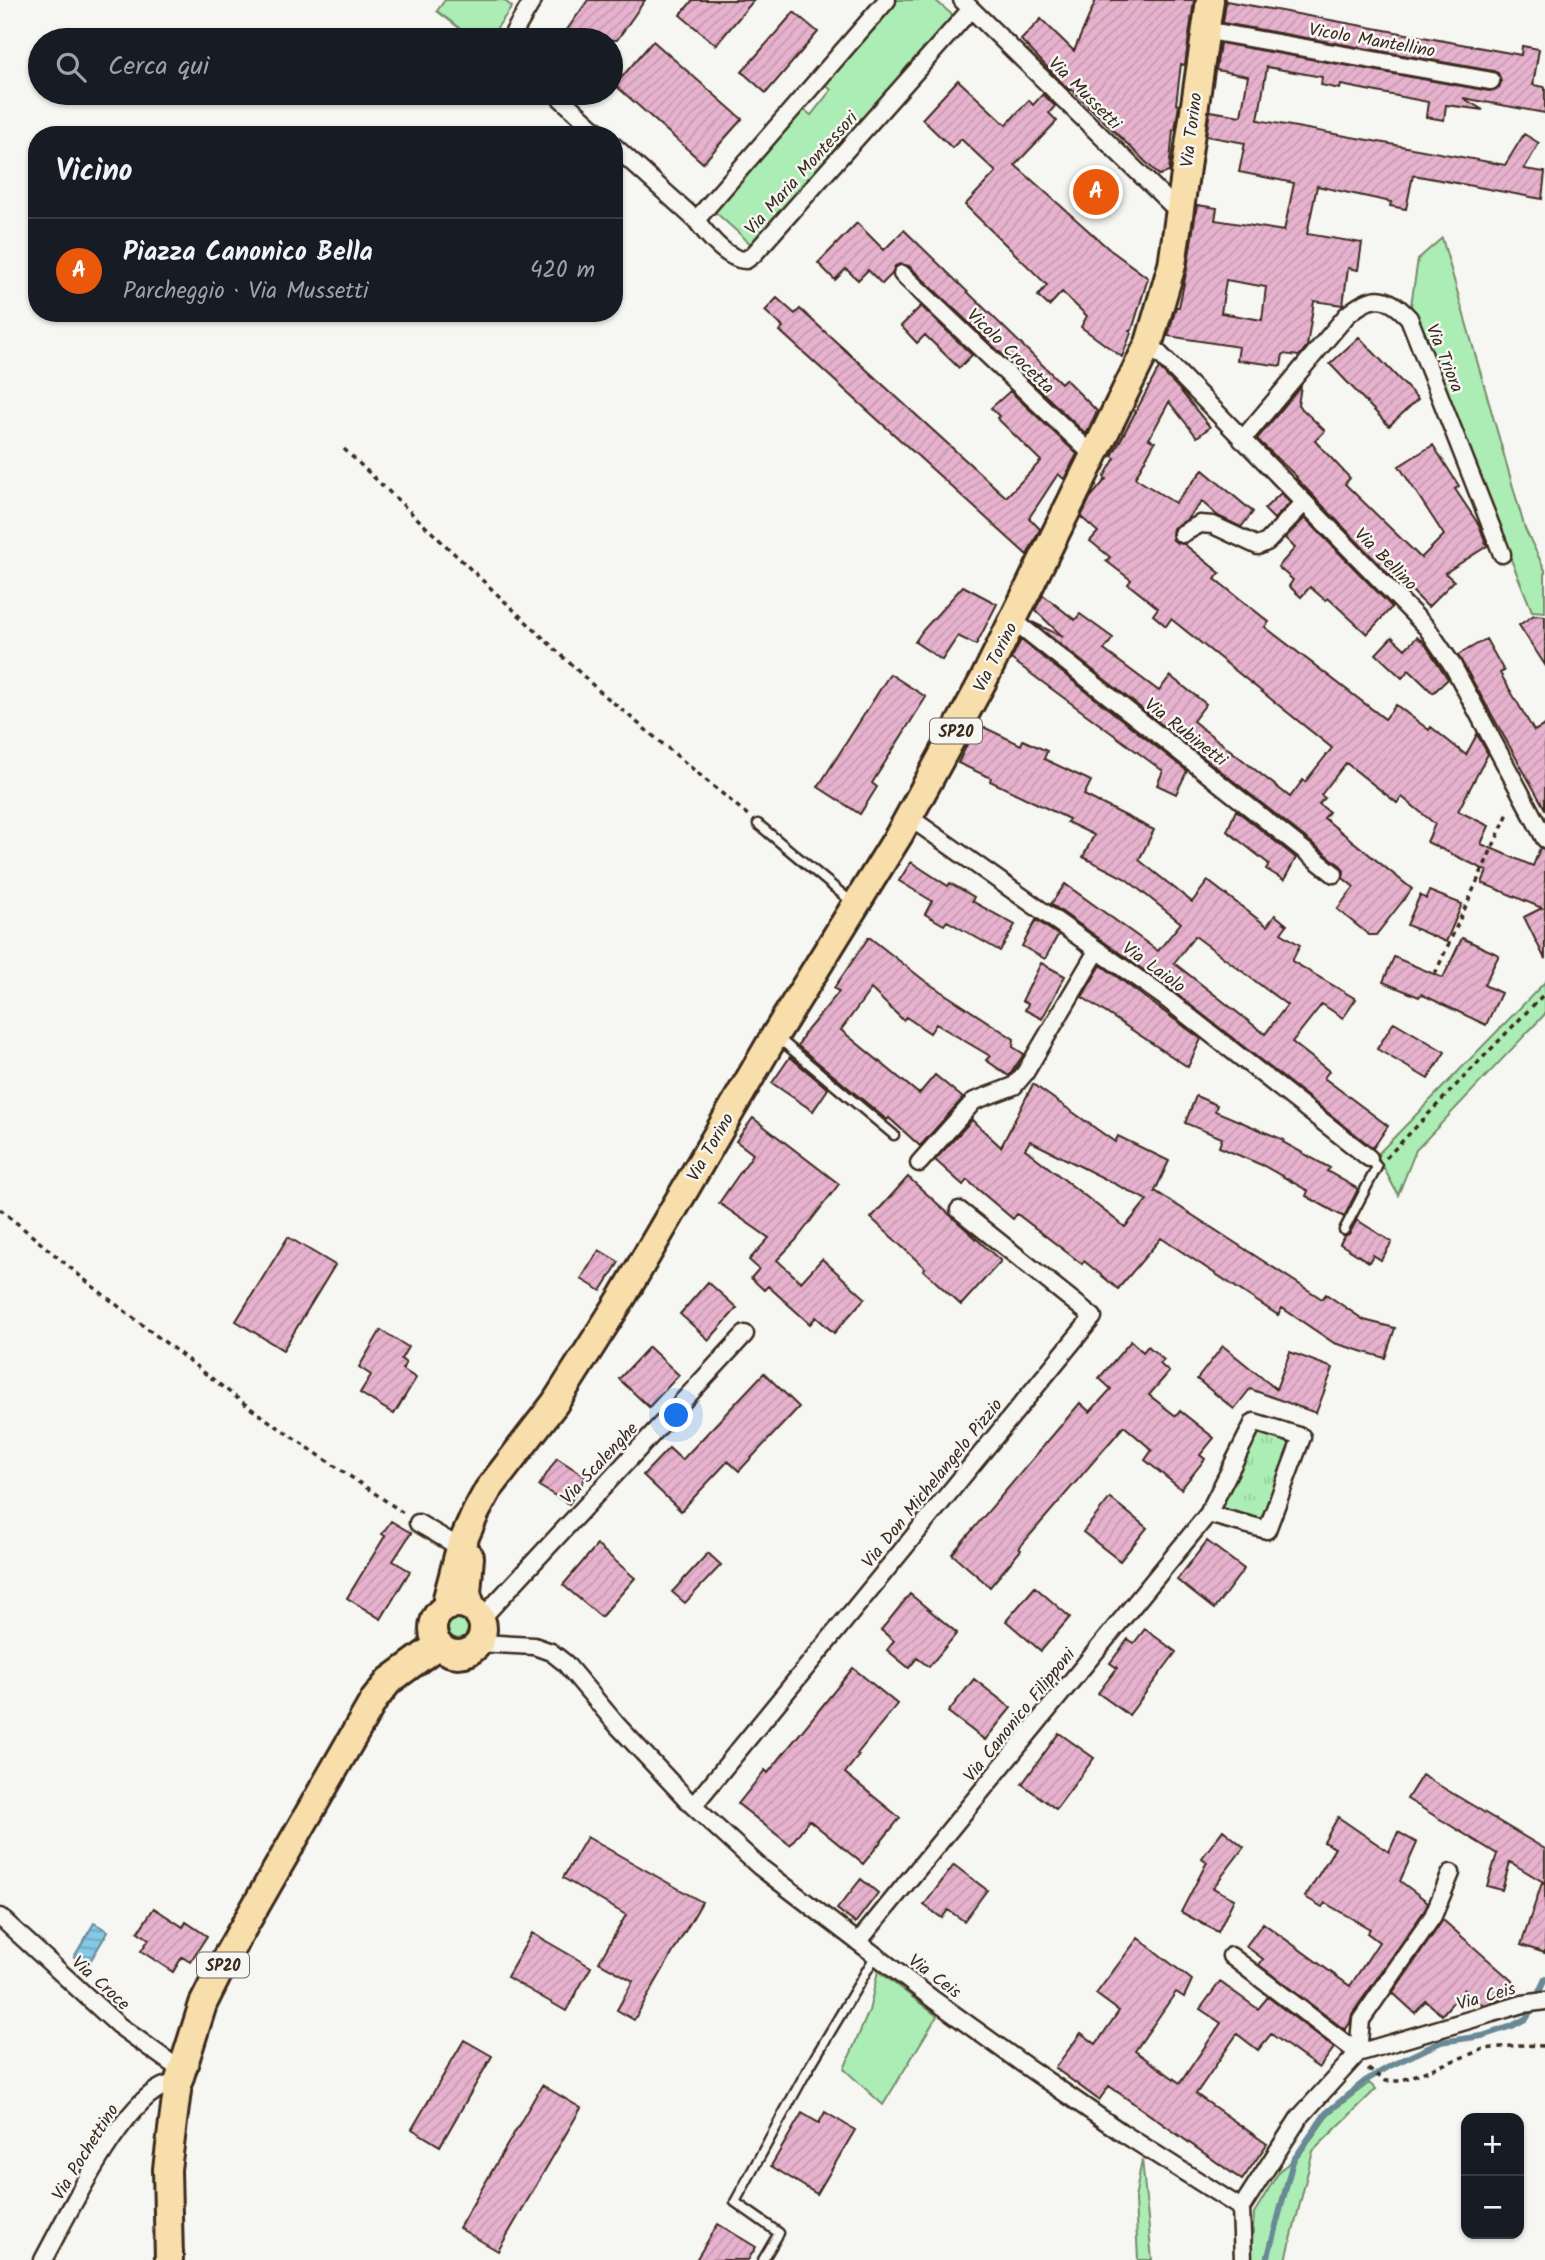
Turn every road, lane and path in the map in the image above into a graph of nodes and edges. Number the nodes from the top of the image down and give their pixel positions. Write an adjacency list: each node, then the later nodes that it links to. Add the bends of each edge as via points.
1 (533, 0): 5 (street)
2 (887, 0): 12 (street)
3 (1210, 0): 6 (main road, Via Torino / SP20)
4 (967, 5): 11 (street, Via Mussetti); 12 (street, Via Maria Montessori, via 751,257 733,257)
5 (516, 28)
6 (1204, 30): 7 (street, Vicolo Mantellino); 11 (main road, Via Torino / SP20)
7 (1491, 81)
8 (568, 105): 9 (street)
9 (591, 126)
10 (623, 154): 12 (street, Via Maria Montessori)
11 (1180, 213): 14 (main road, Via Torino / SP20, via 1168,285)
12 (696, 220)
13 (902, 274): 17 (street, Vicolo Crocetta)
14 (1149, 343): 15 (street, Via Bellino); 17 (main road, Via Torino / SP20)
15 (1242, 440): 18 (street, Via Bellino); 20 (street, Via Triora, via 1347,315 1377,299 1395,303 1409,318)
16 (344, 449): 24 (path, via 597,689)
17 (1094, 456): 21 (main road, Via Torino / SP20)
18 (1304, 503): 19 (street, via 1258,547 1213,525 1200,524); 22 (street, Via Bellino, via 1427,628)
19 (1182, 534)
20 (1502, 554)
21 (1013, 620): 23 (main road, Via Torino / SP20); 26 (street, Via Rubinetti)
22 (1518, 789): 25 (street, Via Bellino); 29 (path)
23 (909, 817): 27 (main road, Via Torino / SP20); 28 (street, Via Laiolo)
24 (758, 824): 27 (lane)
25 (1545, 839)
26 (1334, 874)
27 (856, 905): 31 (main road, Via Torino / SP20)
28 (1097, 951): 33 (street, Via Laiolo); 34 (street, via 1025,1073 1014,1086 974,1101)
29 (1435, 974)
30 (1545, 993): 33 (path)
31 (775, 1035): 32 (lane); 41 (main road, Via Torino / SP20, via 623,1296 555,1403 488,1490 475,1512)
32 (894, 1135)
33 (1373, 1162): 37 (lane)
34 (919, 1163)
35 (0, 1209): 40 (path, via 250,1408)
36 (959, 1210): 44 (street, Via Don Michelangelo Pizzio, via 1093,1317)
37 (1344, 1230)
38 (746, 1334): 42 (street, Via Scalenghe)
39 (1208, 1514): 39 (street, Via Canonico Filipponi, via 1267,1530 1303,1437 1254,1422); 47 (street, Via Canonico Filipponi)
40 (418, 1523): 41 (street)
41 (466, 1550): 42 (main road, Via Torino / SP20)
42 (470, 1619): 43 (main road, via 438,1614 434,1621); 43 (main road, via 466,1653 450,1654); 44 (street, Via Ceis, via 551,1652 565,1663)
43 (438, 1645): 54 (main road, SP20, via 389,1681 374,1700 228,1954 203,2004)
44 (693, 1806): 47 (street, Via Ceis, via 760,1867)
45 (1451, 1873): 52 (street, via 1433,1916 1361,2020)
46 (0, 1917): 54 (street, Via Croce)
47 (859, 1941): 48 (street, Via Ceis)
48 (876, 1955): 55 (street, Via Ceis, via 1121,2132); 58 (lane, via 735,2202 779,2233)
49 (1231, 1956): 52 (street)
50 (1545, 2001): 52 (street, Via Ceis)
51 (1545, 2046): 53 (path, via 1484,2049 1401,2081 1386,2081)
52 (1358, 2053): 55 (street, via 1299,2118)
53 (1370, 2071)
54 (180, 2078): 56 (street, Via Pochettino, via 148,2097 117,2130); 57 (main road, SP20, via 167,2169)
55 (1241, 2208): 59 (street)
56 (43, 2260)
57 (169, 2260)
58 (764, 2260)
59 (1243, 2260)

